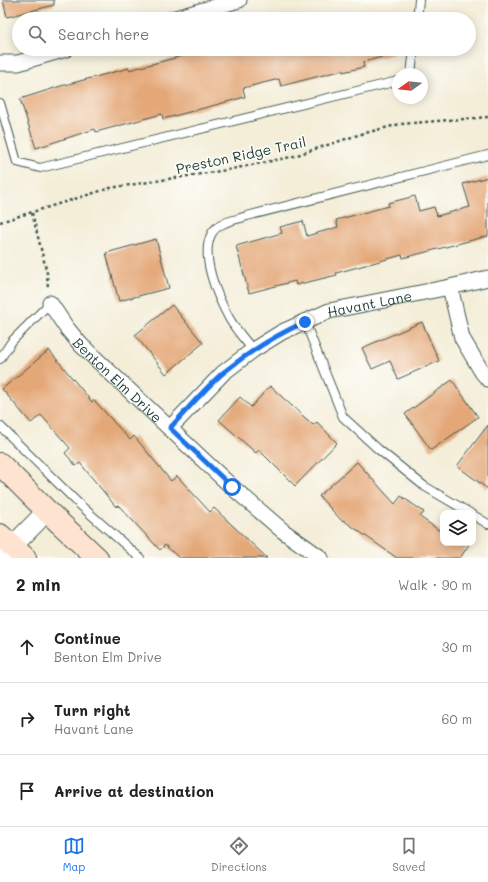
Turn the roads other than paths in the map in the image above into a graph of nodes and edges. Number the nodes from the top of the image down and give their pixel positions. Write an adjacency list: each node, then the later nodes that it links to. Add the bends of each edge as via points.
1 (239, 0): 3 (street)
2 (419, 0): 4 (lane)
3 (197, 12)
4 (418, 12)
5 (42, 56): 7 (street, via 18,63)
6 (413, 56): 8 (lane)
7 (0, 63)
8 (412, 68)
9 (392, 81): 10 (lane, via 40,168 17,162)
10 (0, 103)
11 (488, 155): 16 (lane, via 222,224 212,233 206,252 211,278 229,319)
12 (488, 278): 13 (street, Havant Lane)
13 (450, 287): 15 (street, Havant Lane, via 329,312); 18 (street, via 462,338)
14 (50, 303): 17 (lane, via 12,342); 20 (street, Benton Elm Drive, via 81,345)
15 (305, 322): 16 (street, Havant Lane, via 282,332); 22 (lane, via 343,417 424,486)
16 (253, 350): 20 (street, Havant Lane, via 223,373)
17 (0, 359)
18 (488, 379)
19 (0, 426): 28 (lane, via 79,504)
20 (170, 428): 29 (street, Benton Elm Drive, via 261,512)
21 (0, 464): 23 (main road)
22 (465, 510)
23 (47, 511): 26 (street); 27 (main road)
24 (476, 517): 25 (lane)
25 (488, 524)
26 (10, 549)
27 (96, 558)
28 (140, 558)
29 (321, 558)

